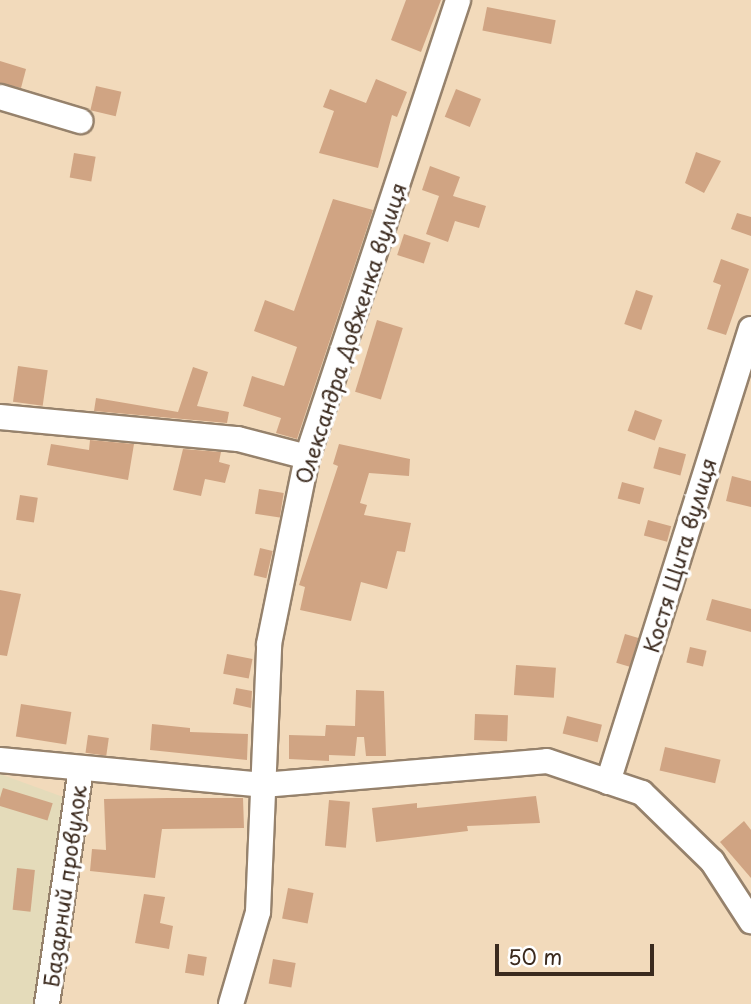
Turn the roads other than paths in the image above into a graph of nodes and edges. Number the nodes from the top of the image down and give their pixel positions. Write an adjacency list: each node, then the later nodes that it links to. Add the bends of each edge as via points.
1 (458, 0): 6 (street, Олександра Довженка вулиця)
2 (0, 97): 3 (street)
3 (80, 121)
4 (751, 330): 9 (street, Костя Щита вулиця)
5 (0, 417): 6 (street, via 238,439)
6 (307, 457): 10 (street, Олександра Довженка вулиця, via 269,643)
7 (0, 760): 8 (street)
8 (81, 768): 10 (street); 12 (street, Базарний провулок)
9 (608, 782): 10 (street, via 547,761); 11 (street, via 642,793 712,861)
10 (263, 785): 13 (street, Олександра Довженка вулиця, via 258,912)
11 (751, 920)
12 (47, 1004)
13 (231, 1004)

